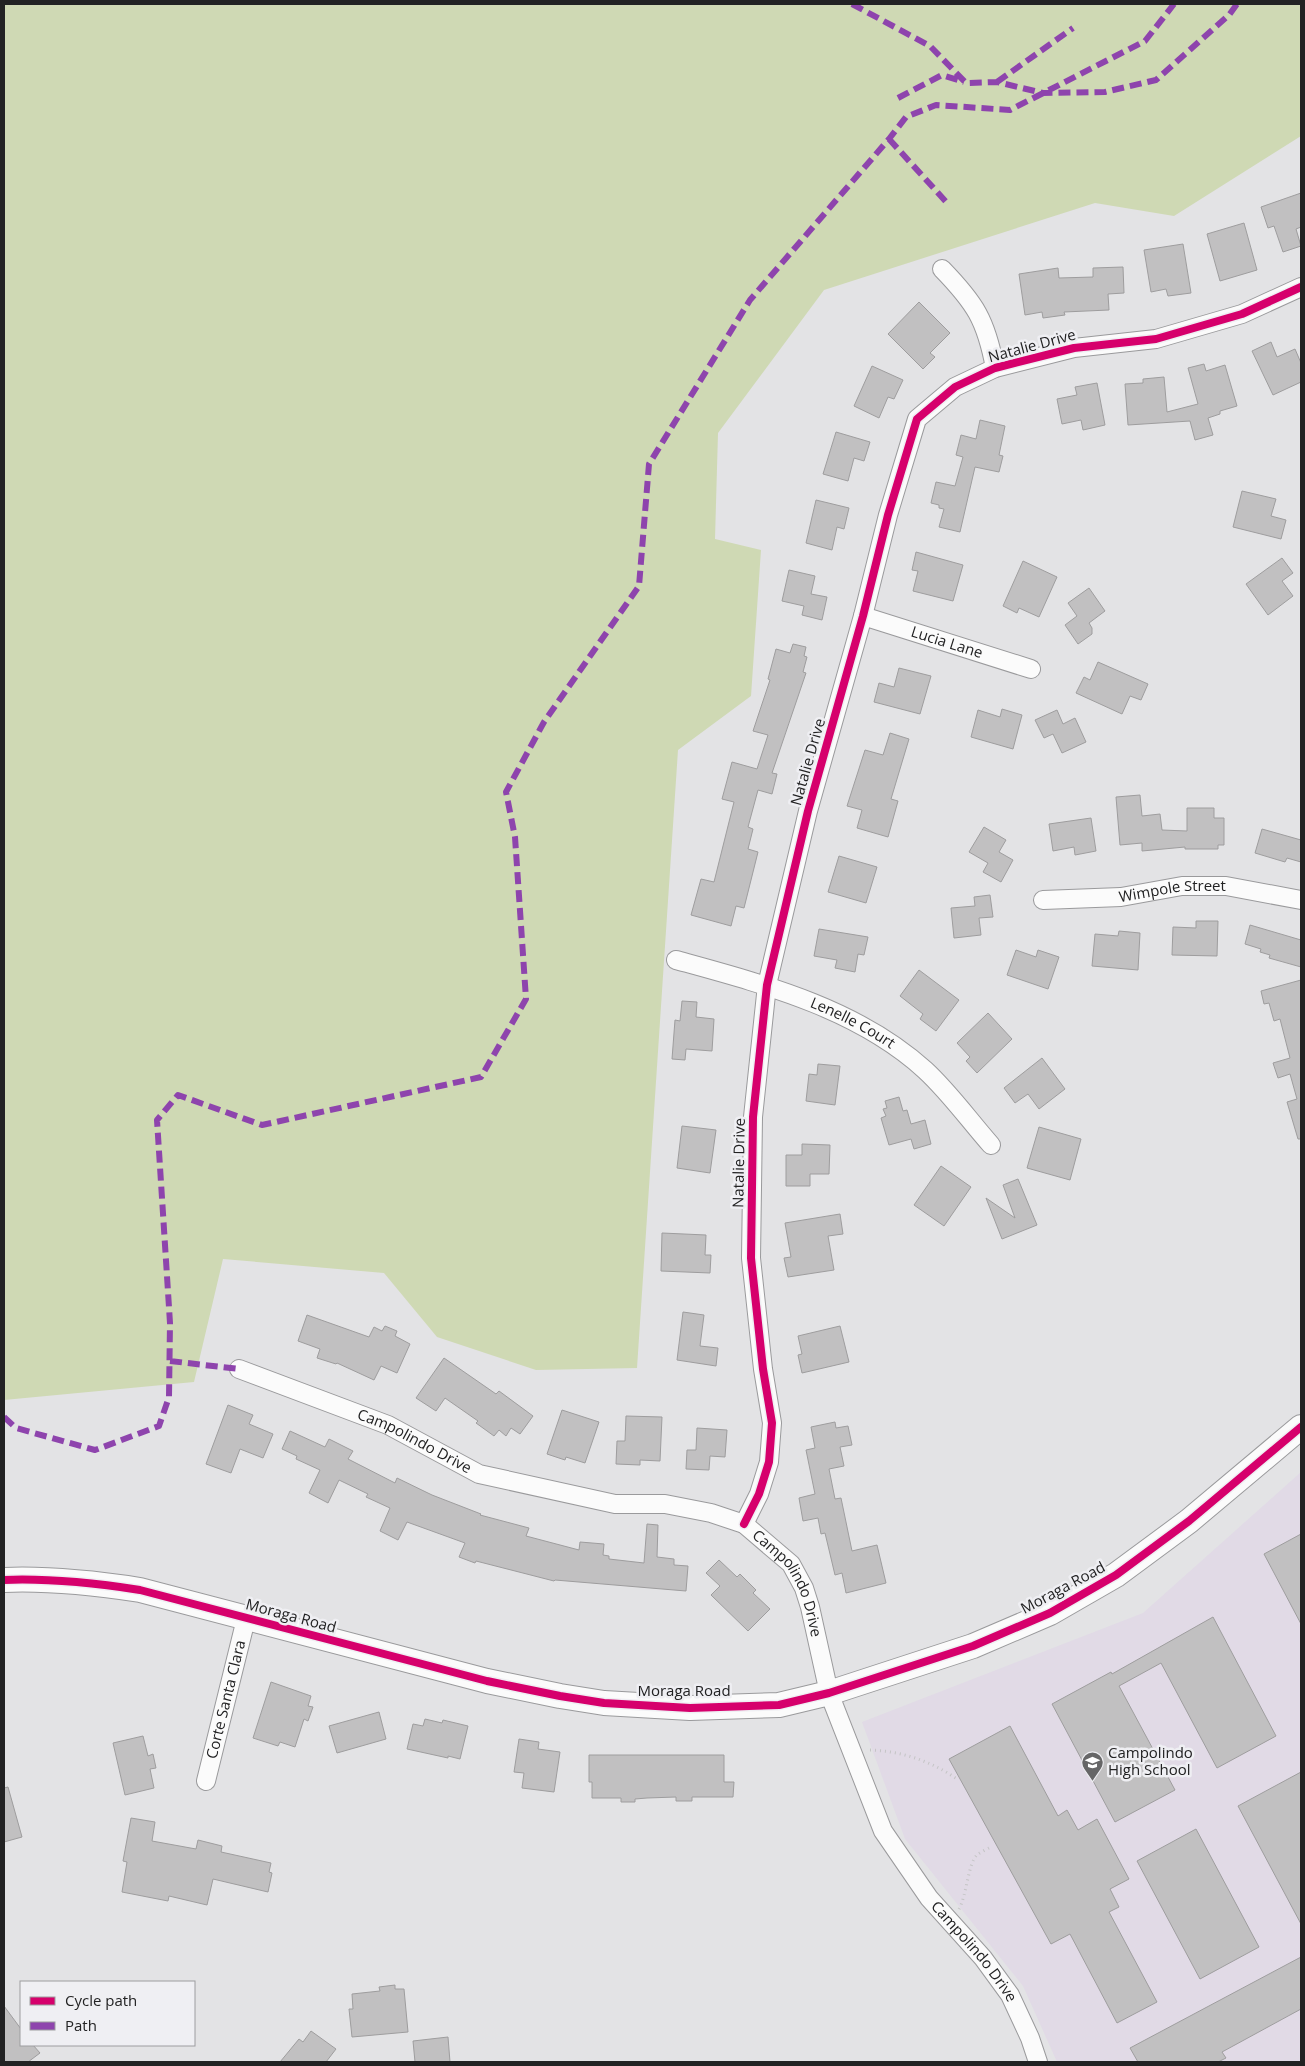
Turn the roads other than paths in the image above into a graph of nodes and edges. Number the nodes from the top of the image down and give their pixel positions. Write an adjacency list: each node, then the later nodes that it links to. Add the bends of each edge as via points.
1 (942, 269): 3 (street, via 980,315)
2 (1301, 287): 3 (street, Natalie Drive, via 1242,314 1156,339 1074,348)
3 (996, 368): 4 (street, Natalie Drive, via 955,387 917,419 888,515)
4 (863, 616): 5 (street, Lucia Lane); 9 (street, Natalie Drive, via 808,811)
5 (1030, 669)
6 (1043, 900): 7 (street, Wimpole Street, via 1121,897 1182,886 1226,886)
7 (1301, 900)
8 (676, 960): 9 (street, Lenelle Court)
9 (768, 985): 10 (street, Lenelle Court, via 859,1023 893,1046 931,1076); 13 (street, Natalie Drive, via 753,1117 751,1258 772,1422 769,1462)
10 (991, 1145)
11 (239, 1369): 13 (street, Campolindo Drive, via 388,1425 479,1474 615,1504 665,1504 711,1513)
12 (1301, 1428): 16 (main road, Moraga Road, via 1189,1521 1116,1576 1050,1613 973,1646)
13 (744, 1524): 16 (street, Campolindo Drive, via 791,1564 804,1588)
14 (4, 1580): 15 (main road, Moraga Road, via 56,1580 140,1590)
15 (246, 1619): 16 (main road, Moraga Road, via 487,1681 604,1703 690,1708 779,1705); 17 (street, Corte Santa Clara)
16 (829, 1693): 18 (street, Campolindo Drive, via 883,1831 929,1898 983,1958 1010,1995)
17 (206, 1781)
18 (1038, 2062)

